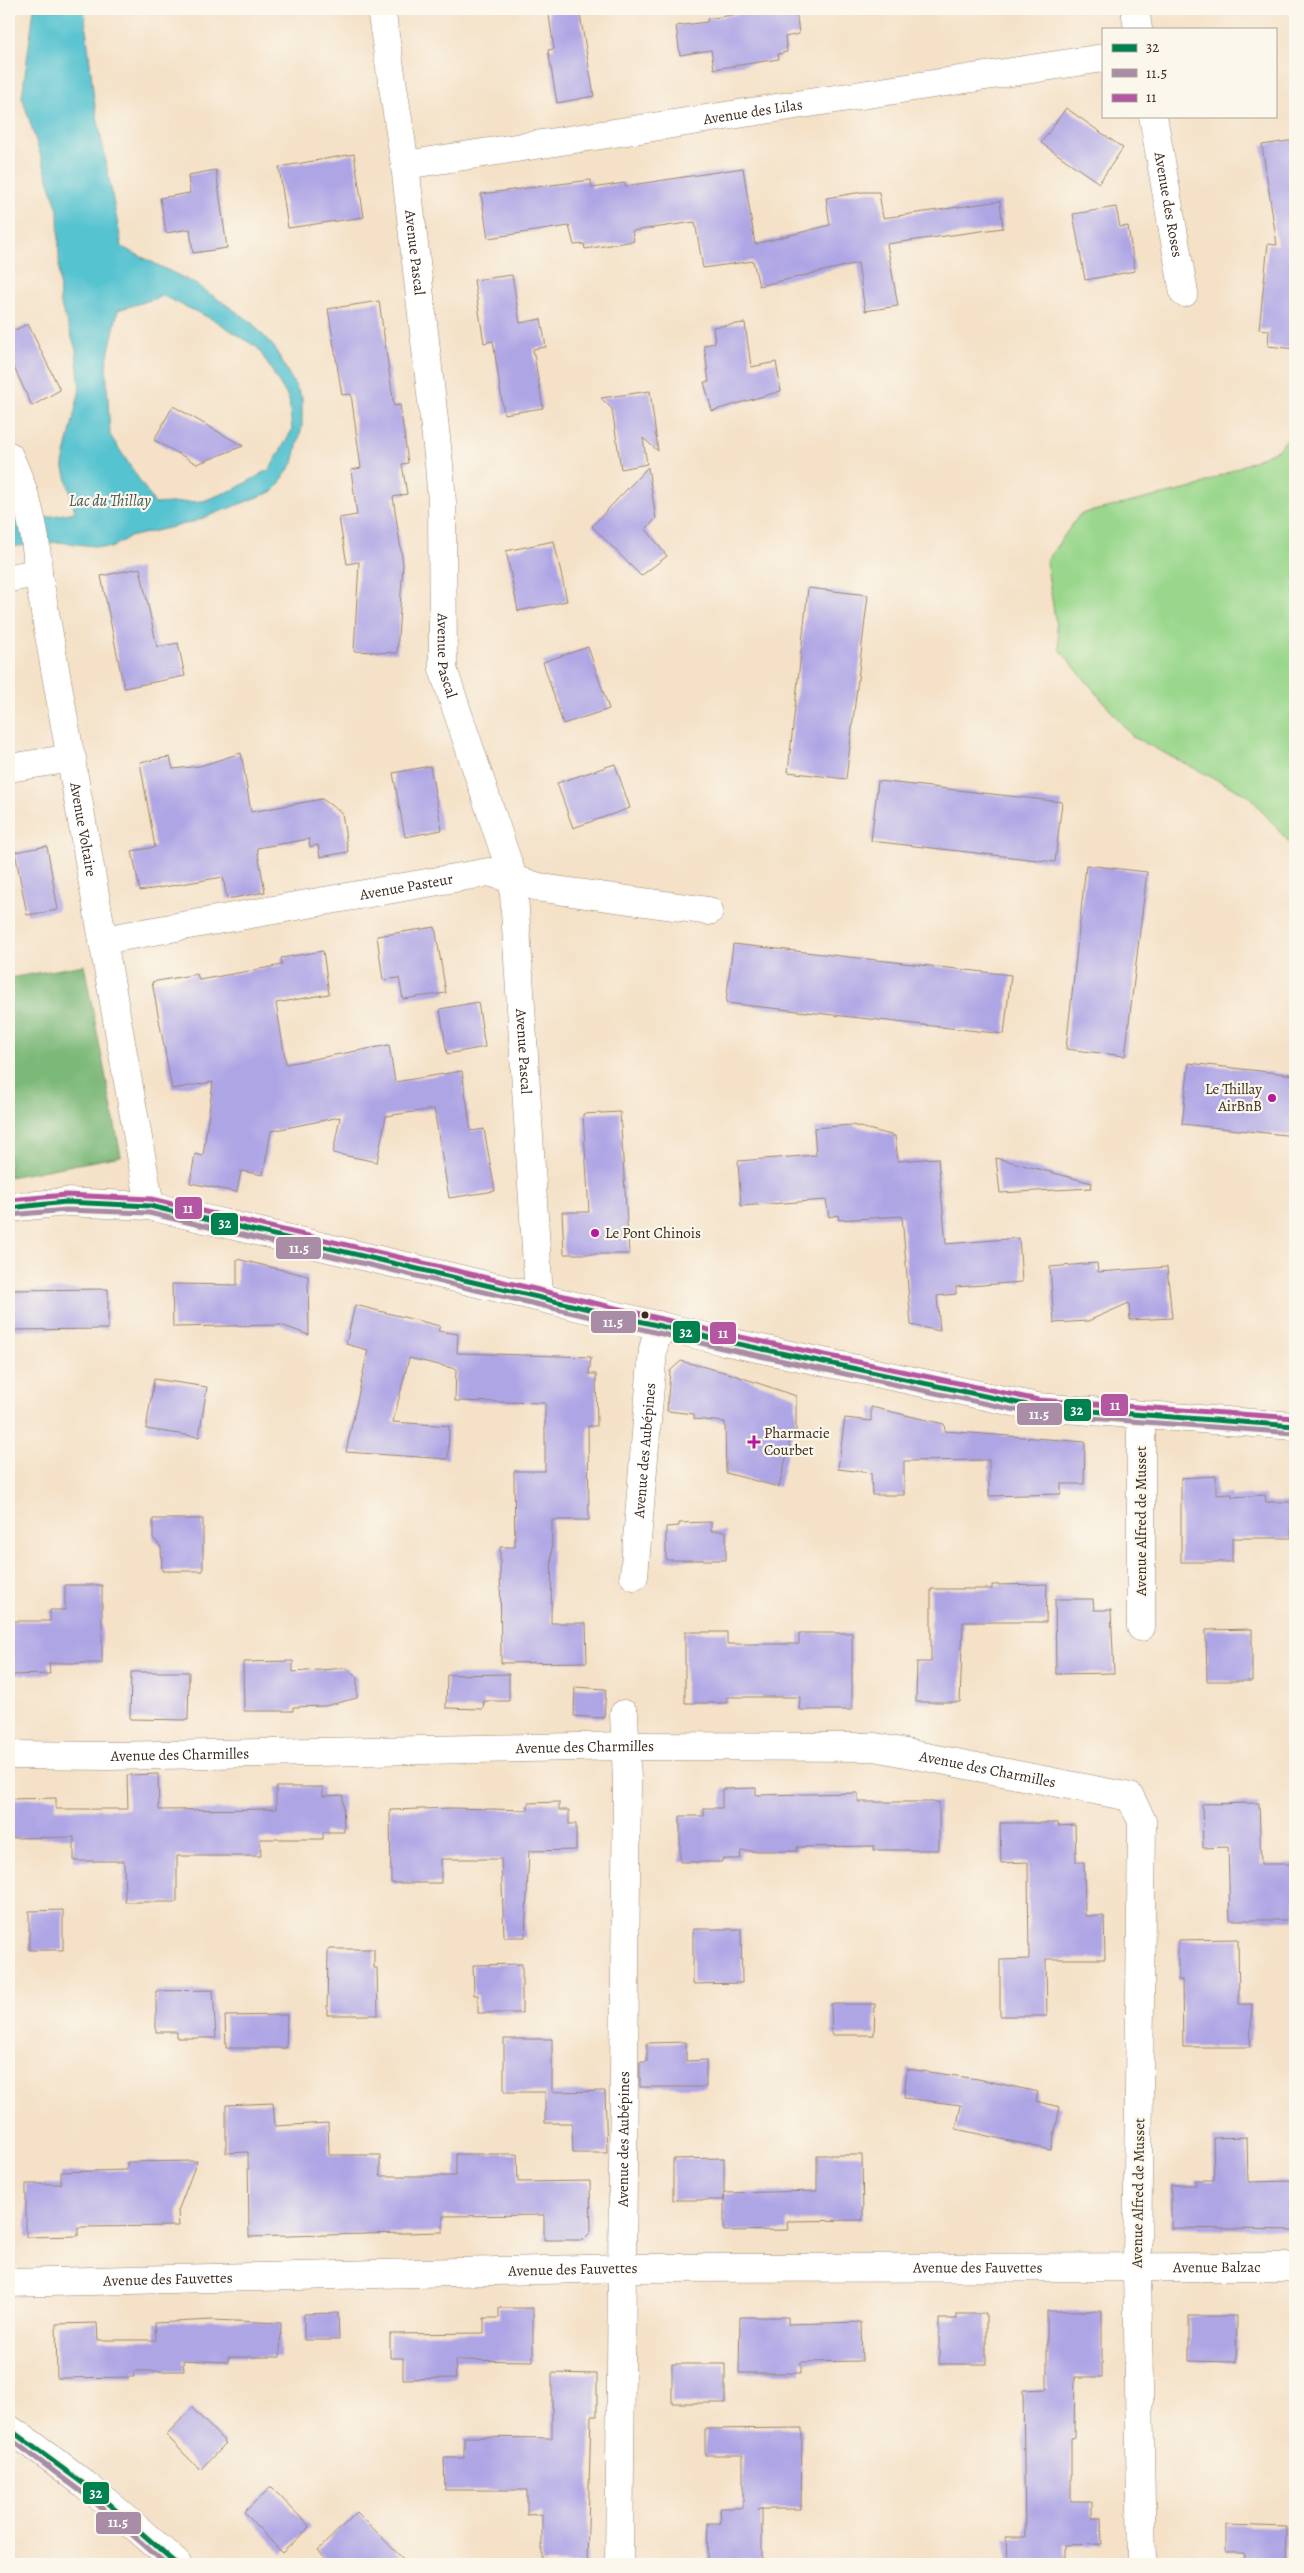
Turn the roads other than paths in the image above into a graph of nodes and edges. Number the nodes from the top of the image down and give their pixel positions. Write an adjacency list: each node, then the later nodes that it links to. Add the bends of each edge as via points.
1 (381, 9): 6 (street, Avenue Pascal)
2 (1135, 9): 3 (street)
3 (1138, 28)
4 (1102, 58): 6 (street, Avenue des Lilas)
5 (1153, 118): 7 (street, Avenue des Roses)
6 (405, 165): 13 (street, Avenue Pascal, via 442,502 443,669)
7 (1184, 294)
8 (9, 456): 9 (street, Avenue Voltaire, via 24,489)
9 (38, 562): 10 (street); 11 (street, Avenue Voltaire)
10 (9, 578)
11 (72, 758): 12 (street); 15 (street, Avenue Voltaire)
12 (9, 768)
13 (513, 878): 14 (street, Avenue Pasteur, via 542,888); 15 (street, Avenue Pasteur, via 489,872); 18 (street, Avenue Pascal)
14 (708, 911)
15 (103, 940): 16 (street, Avenue Voltaire)
16 (150, 1206): 17 (street, via 66,1202); 18 (street)
17 (9, 1208)
18 (539, 1297): 19 (street)
19 (659, 1325): 20 (street, via 1037,1407); 22 (street, Avenue des Aubépines, via 653,1350)
20 (1141, 1415): 21 (street); 23 (street, Avenue Alfred de Musset)
21 (1295, 1426)
22 (634, 1576)
23 (1141, 1627)
24 (624, 1714): 25 (street, Avenue des Aubépines)
25 (627, 1746): 26 (street, Avenue des Charmilles); 27 (street, Avenue des Charmilles, via 875,1747 1130,1797); 29 (street, Avenue des Aubépines)
26 (9, 1755)
27 (1142, 1821): 30 (street, Avenue Alfred de Musset)
28 (1295, 2267): 30 (street, Avenue Balzac)
29 (623, 2268): 30 (street, Avenue des Fauvettes); 31 (street, Avenue des Fauvettes); 34 (street, Avenue des Aubépines)
30 (1137, 2268): 35 (street, Avenue Alfred de Musset)
31 (9, 2283)
32 (9, 2429): 33 (street, via 44,2452)
33 (178, 2564)
34 (619, 2564)
35 (1142, 2564)

